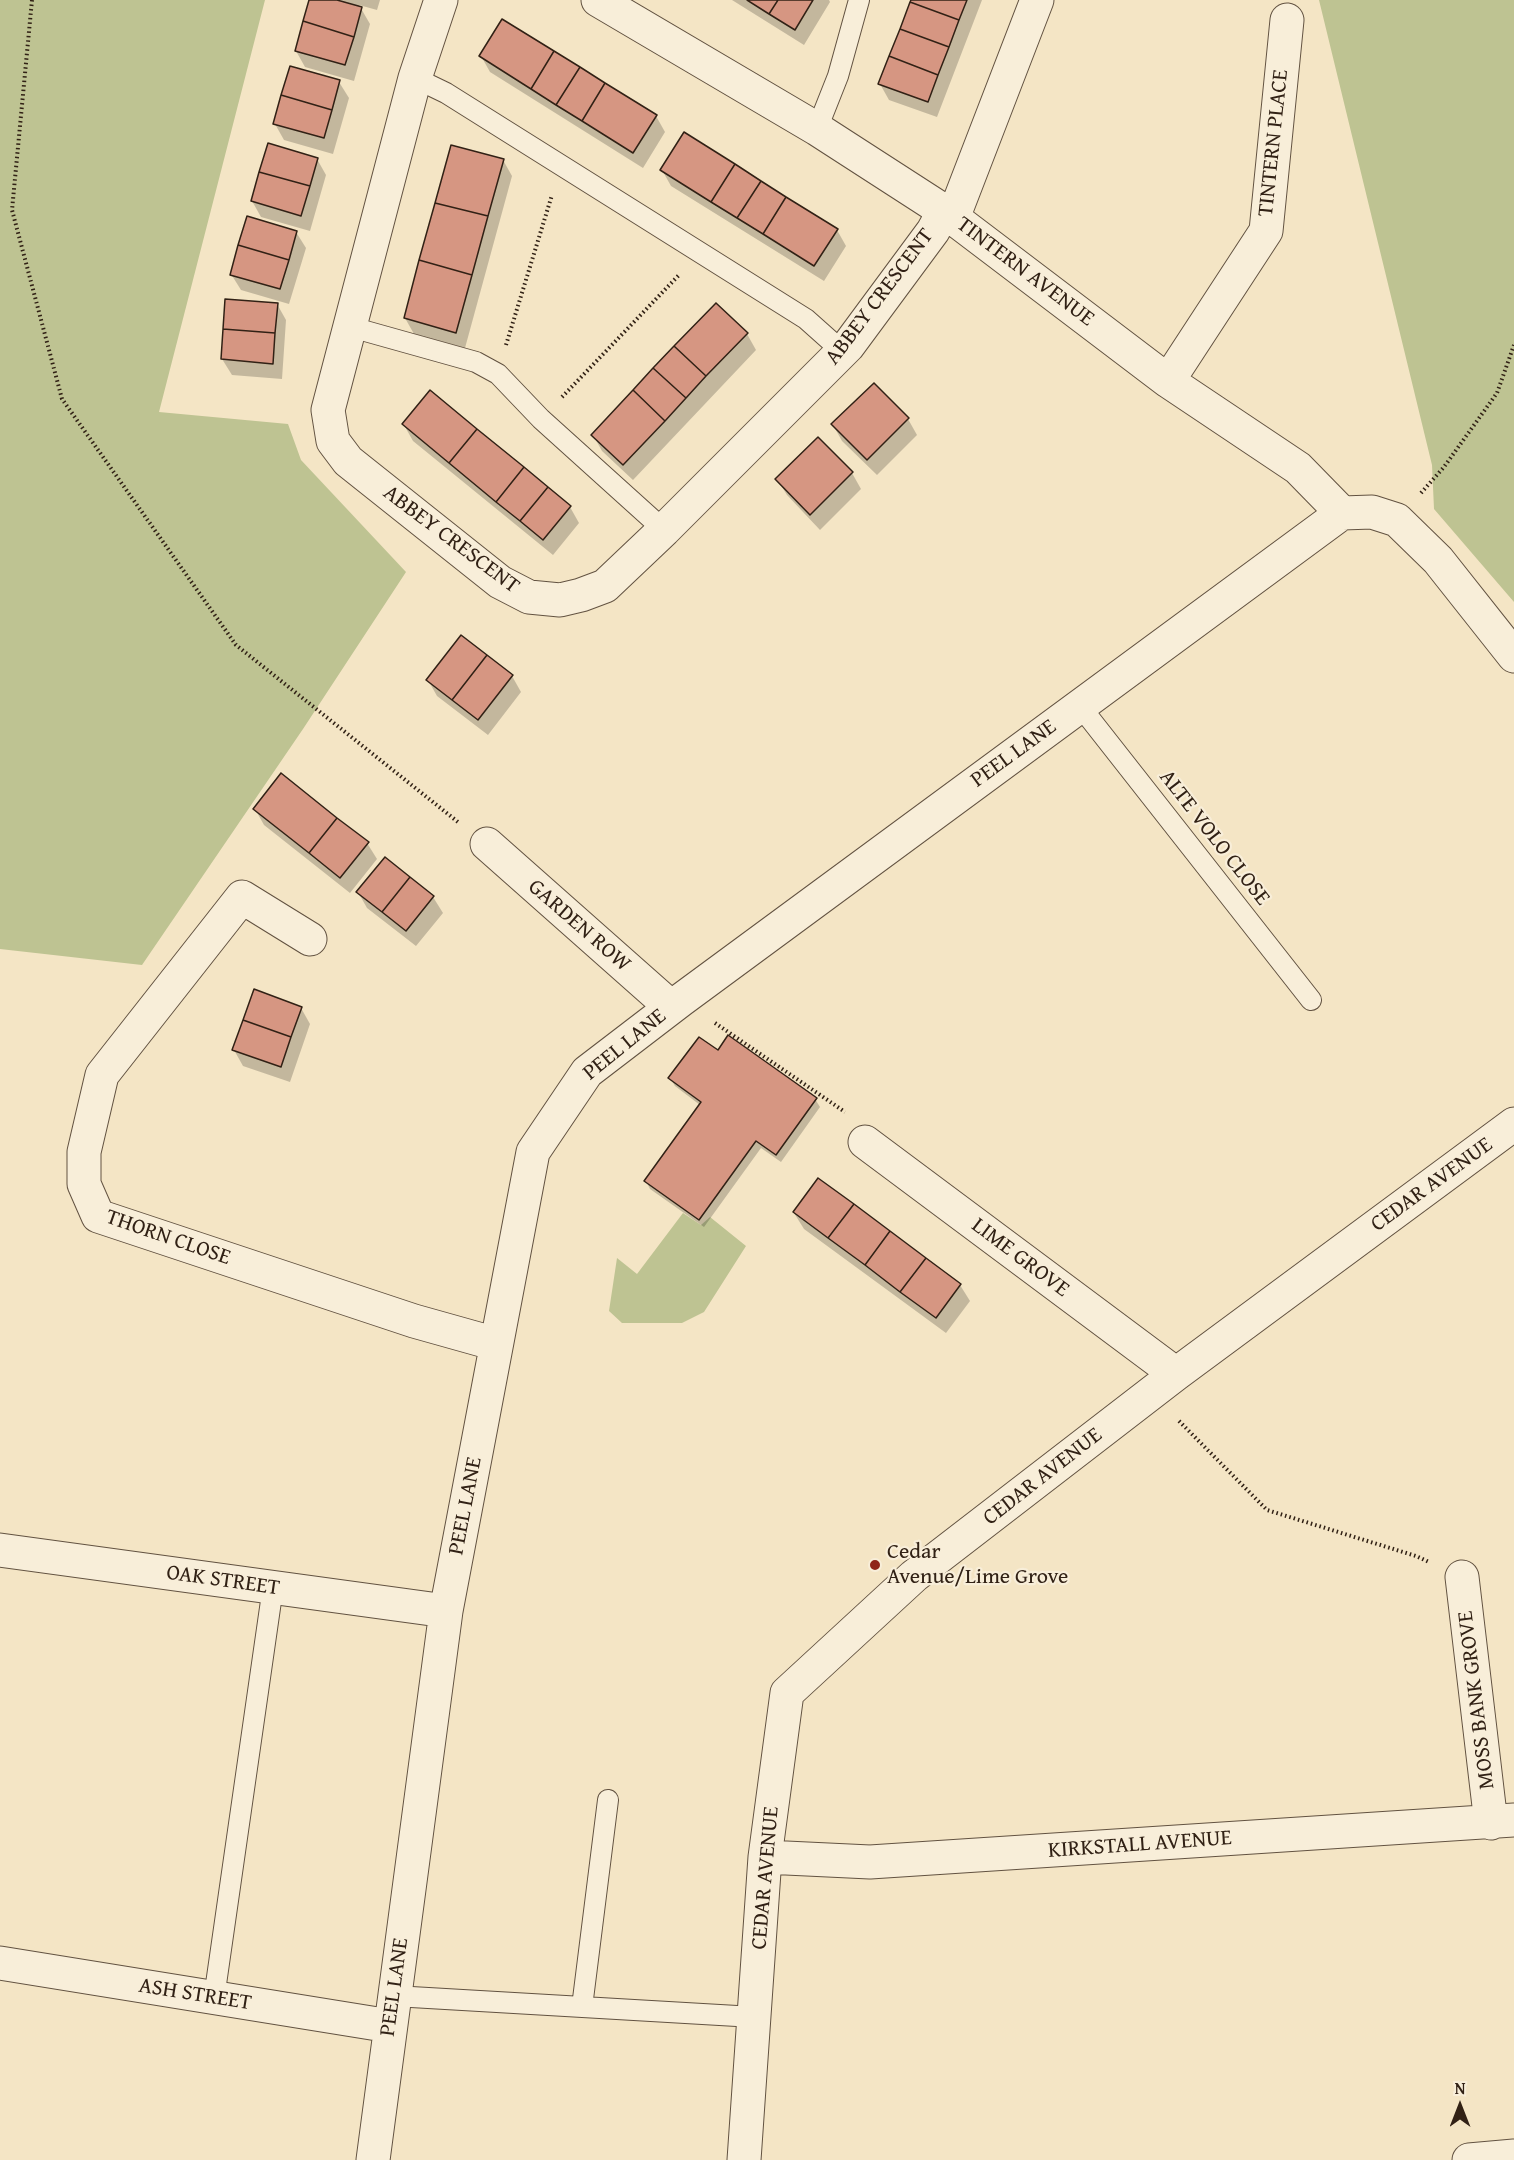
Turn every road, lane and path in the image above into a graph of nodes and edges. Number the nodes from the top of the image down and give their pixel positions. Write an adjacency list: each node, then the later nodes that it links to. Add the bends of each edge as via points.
1 (32, 0): 23 (path, via 12,210 62,399 236,645)
2 (441, 0): 7 (street, ABBEY CRESCENT)
3 (598, 0): 8 (street, TINTERN AVENUE)
4 (859, 0): 8 (lane, via 838,75)
5 (1037, 0): 10 (street, ABBEY CRESCENT)
6 (1287, 20): 16 (street, TINTERN PLACE, via 1266,231)
7 (415, 78): 9 (lane); 12 (street, ABBEY CRESCENT)
8 (817, 129): 10 (street, TINTERN AVENUE)
9 (561, 165): 11 (lane); 15 (path)
10 (948, 214): 14 (street, ABBEY CRESCENT); 16 (street, TINTERN AVENUE)
11 (701, 253): 14 (lane, via 806,319); 17 (path)
12 (351, 327): 15 (lane, via 476,362); 20 (street, ABBEY CRESCENT, via 328,410 333,441 348,461 500,582 529,597 560,600 581,595 604,586)
13 (1514, 345): 19 (path, via 1497,393 1444,468)
14 (843, 352): 20 (street, ABBEY CRESCENT)
15 (498, 374): 17 (lane)
16 (1168, 381): 18 (street, TINTERN AVENUE, via 1298,468)
17 (541, 419): 20 (lane)
18 (1342, 513): 19 (street, via 1372,512); 22 (street, PEEL LANE)
19 (1397, 520): 21 (street, via 1437,560)
20 (664, 530)
21 (1514, 656)
22 (1080, 706): 25 (lane, ALTE VOLO CLOSE); 26 (street, PEEL LANE)
23 (487, 844): 26 (street, GARDEN ROW)
24 (310, 939): 29 (street, THORN CLOSE, via 242,897 102,1075 84,1152 84,1184 98,1216 414,1321)
25 (1311, 1000)
26 (676, 1004): 28 (path, via 852,1117); 29 (street, PEEL LANE, via 587,1071 533,1152)
27 (1514, 1124): 30 (street, CEDAR AVENUE)
28 (865, 1142): 30 (street, LIME GROVE)
29 (496, 1344): 34 (street, PEEL LANE)
30 (1164, 1383): 32 (path, via 1267,1510 1416,1556); 37 (street, CEDAR AVENUE, via 914,1576 787,1693)
31 (0, 1550): 33 (street, OAK STREET)
32 (1462, 1577): 36 (street, MOSS BANK GROVE)
33 (273, 1587): 34 (street, OAK STREET); 39 (lane)
34 (446, 1611): 41 (street, PEEL LANE)
35 (608, 1800): 40 (lane)
36 (1503, 1821): 37 (street, KIRKSTALL AVENUE, via 870,1862)
37 (765, 1857): 42 (street, CEDAR AVENUE)
38 (0, 1963): 39 (street, ASH STREET)
39 (214, 1998): 41 (street, ASH STREET)
40 (582, 2007): 41 (lane); 42 (lane)
41 (392, 2011): 44 (street, PEEL LANE)
42 (754, 2017): 45 (street, CEDAR AVENUE)
43 (1514, 2156): 46 (street)
44 (373, 2160)
45 (744, 2160)
46 (1469, 2160)

